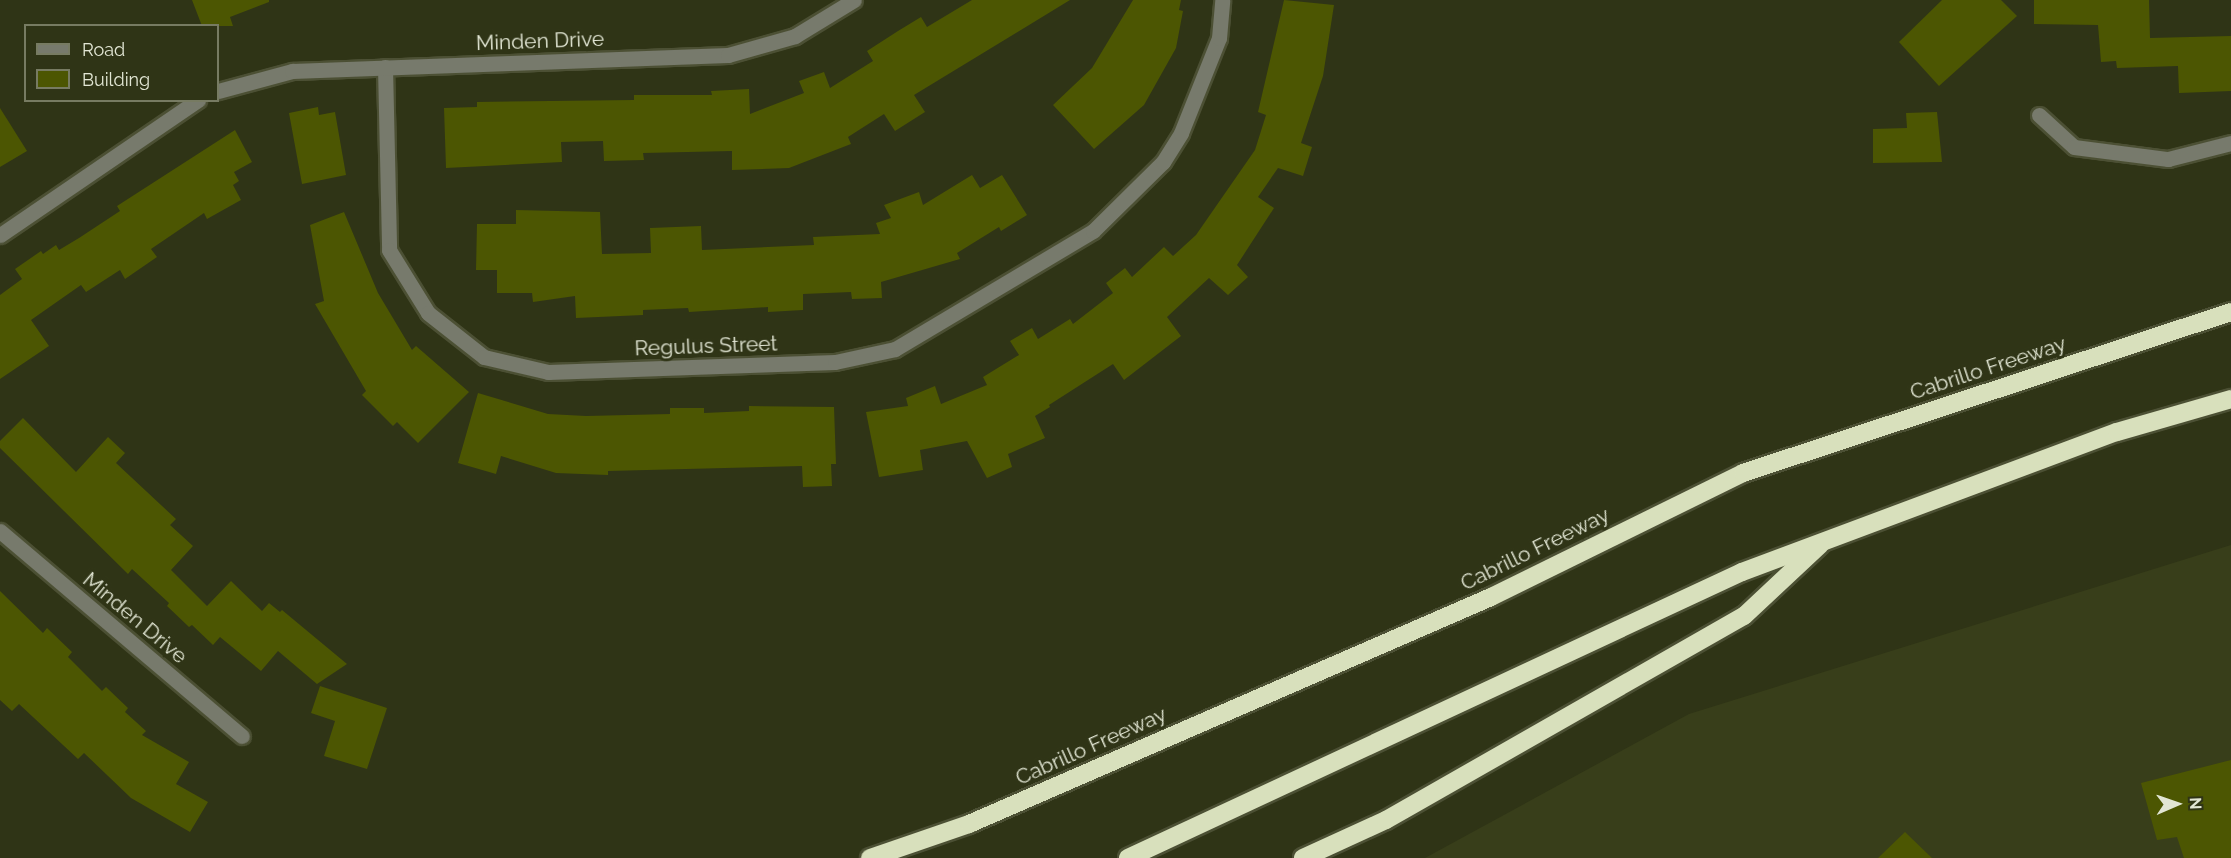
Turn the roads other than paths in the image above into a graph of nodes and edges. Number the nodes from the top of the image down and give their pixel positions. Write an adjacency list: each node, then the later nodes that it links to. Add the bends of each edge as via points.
1 (854, 0): 3 (street, Minden Drive, via 795,36 728,56)
2 (1222, 0): 3 (street, Regulus Street, via 1219,38 1181,132 1163,162 1093,231 895,349 835,362 548,372 484,357 428,313 390,250)
3 (385, 68): 4 (street, Minden Drive, via 292,71)
4 (219, 91)
5 (195, 102): 8 (street)
6 (2039, 115): 7 (street, via 2074,147 2168,159)
7 (2231, 143)
8 (0, 235)
9 (2231, 312): 14 (highway, Cabrillo Freeway, via 1743,473 1491,597 969,824)
10 (2231, 399): 12 (highway, via 2117,432)
11 (0, 531): 13 (street, Minden Drive)
12 (1828, 538): 15 (highway, via 1742,572); 16 (highway, via 1744,616 1386,820)
13 (243, 736)
14 (870, 858)
15 (1128, 858)
16 (1303, 858)

